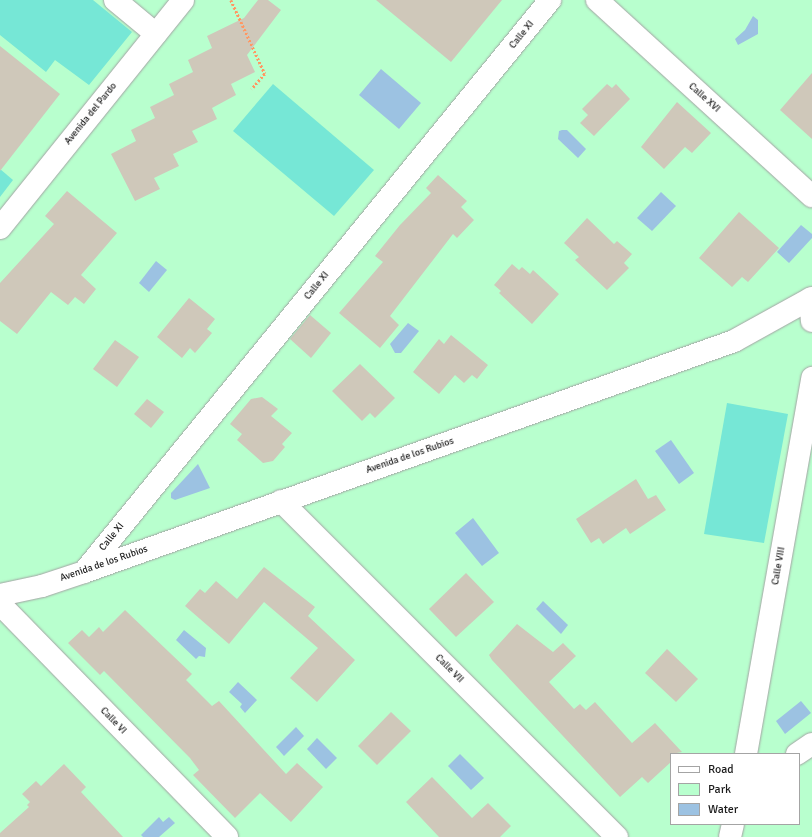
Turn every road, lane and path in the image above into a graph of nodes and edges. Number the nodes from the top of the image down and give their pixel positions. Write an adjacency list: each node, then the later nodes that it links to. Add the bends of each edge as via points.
1 (115, 0): 6 (street)
2 (182, 0): 6 (street, Avenida del Pardo)
3 (231, 0): 7 (path, via 265,74)
4 (550, 0): 14 (street, Calle XI)
5 (597, 0): 8 (street, Calle XVI)
6 (156, 34): 9 (street, Avenida del Pardo)
7 (252, 89)
8 (812, 196)
9 (0, 228)
10 (811, 299): 11 (street); 13 (street, Avenida de los Rubios, via 734,341)
11 (812, 321)
12 (812, 378): 18 (street, Calle VIII)
13 (281, 501): 14 (street, Avenida de los Rubios); 22 (street, Calle VII)
14 (84, 572): 15 (street, Avenida de los Rubios)
15 (0, 596)
16 (0, 604): 21 (street, Calle VI)
17 (812, 744): 19 (street)
18 (746, 753)
19 (798, 753)
20 (733, 825): 23 (street)
21 (227, 837)
22 (617, 837)
23 (730, 837)

